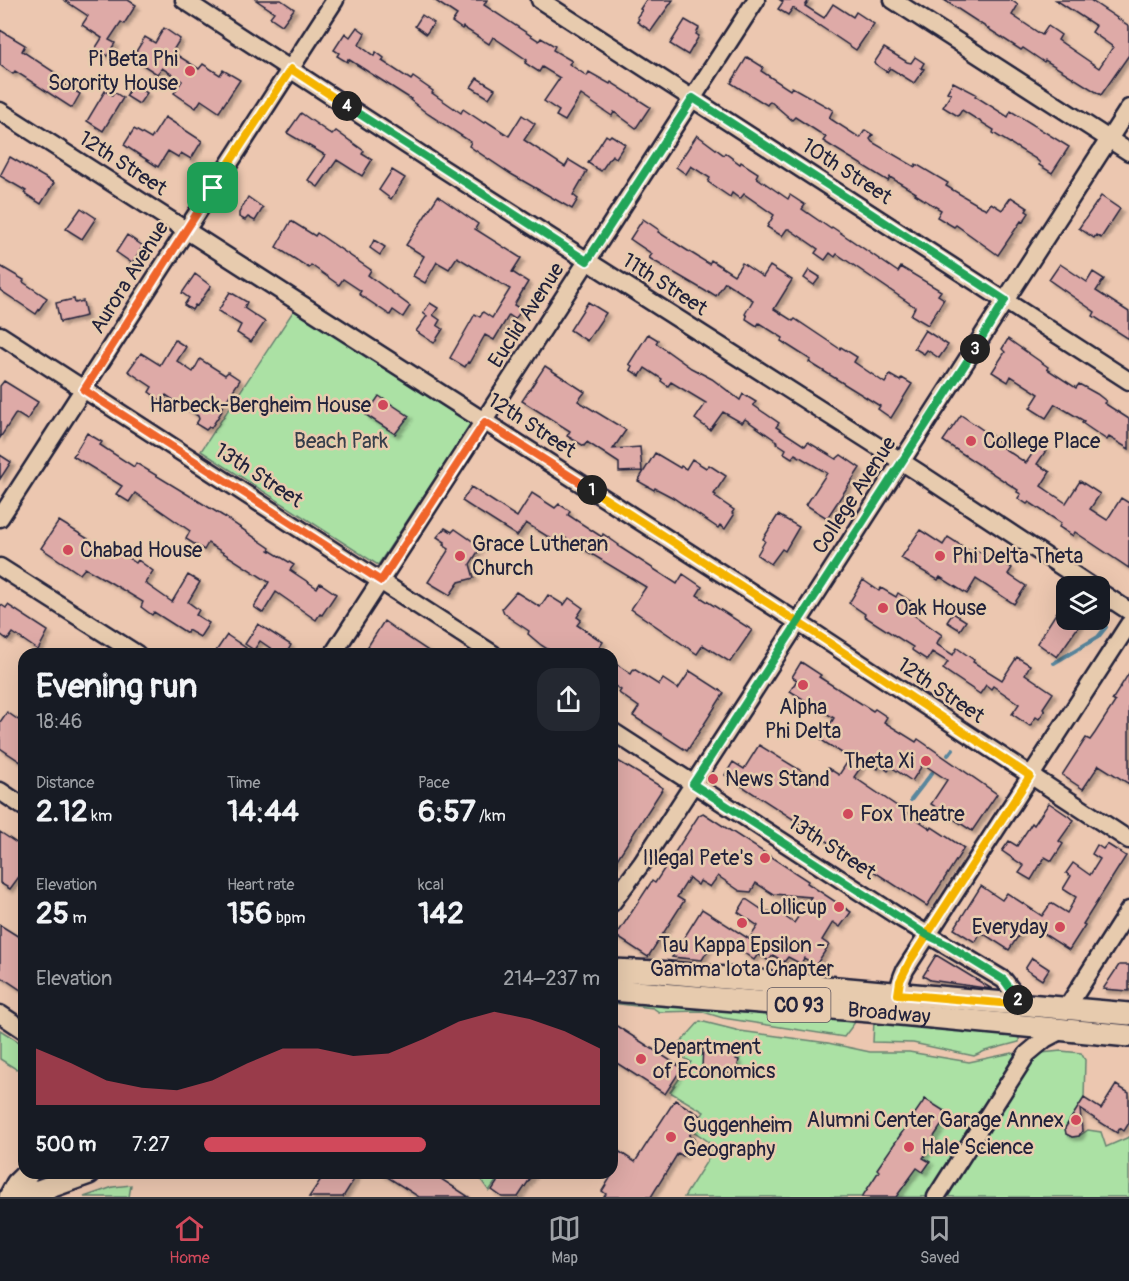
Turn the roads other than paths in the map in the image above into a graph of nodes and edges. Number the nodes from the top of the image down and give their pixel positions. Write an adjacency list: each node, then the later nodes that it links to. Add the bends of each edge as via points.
1 (184, 0): 6 (street, 11th Street)
2 (335, 0): 6 (street, Aurora Avenue)
3 (540, 0): 7 (street, 10th Street)
4 (756, 0): 7 (street, Euclid Avenue)
5 (893, 0): 10 (street)
6 (291, 69): 12 (street, Aurora Avenue); 13 (street, 11th Street)
7 (693, 98): 13 (street, Euclid Avenue); 14 (street, 10th Street)
8 (1129, 108): 10 (street, College Avenue)
9 (0, 111): 12 (street, 12th Street)
10 (1109, 139): 11 (street); 14 (street, College Avenue)
11 (1129, 152)
12 (185, 230): 17 (street, Aurora Avenue); 18 (street, 12th Street)
13 (587, 261): 18 (street, Euclid Avenue); 19 (street, 11th Street)
14 (1005, 300): 16 (street, 10th Street); 19 (street, College Avenue)
15 (0, 335): 17 (street, 13th Street)
16 (1129, 381)
17 (84, 390): 20 (street, Aurora Avenue); 23 (street, 13th Street)
18 (485, 422): 23 (street, Euclid Avenue); 26 (street, 12th Street)
19 (902, 462): 22 (street, 11th Street); 26 (street, College Avenue)
20 (0, 518)
21 (0, 567): 28 (street)
22 (1076, 576)
23 (381, 581): 29 (street, Euclid Avenue); 30 (street, 13th Street)
24 (1110, 599): 25 (street)
25 (1129, 611)
26 (798, 622): 32 (street, 12th Street); 33 (street, College Avenue)
27 (1129, 624): 32 (street)
28 (128, 648)
29 (337, 648)
30 (484, 648)
31 (618, 735): 33 (street, 13th Street)
32 (1030, 776): 36 (street, 12th Street); 39 (street)
33 (693, 784): 37 (street, College Avenue); 39 (street, 13th Street)
34 (0, 791): 35 (street)
35 (18, 803)
36 (1129, 840)
37 (618, 895)
38 (1129, 910): 44 (street)
39 (927, 935): 42 (street, via 905,970); 43 (street, 13th Street, via 1004,980)
40 (618, 970): 42 (main road, Broadway / CO 93)
41 (618, 990): 47 (main road, Broadway / CO 93)
42 (898, 994): 43 (main road, Broadway / CO 93); 47 (street)
43 (1023, 1005): 44 (main road, Broadway / CO 93)
44 (1066, 1009): 46 (main road, Broadway / CO 93); 49 (main road, via 1051,1020)
45 (0, 1014): 48 (street)
46 (1129, 1014)
47 (918, 1016): 49 (main road, Broadway / CO 93)
48 (18, 1026)
49 (1029, 1027): 50 (main road, Broadway / CO 93)
50 (1062, 1030): 51 (main road, Broadway / CO 93); 58 (street, via 1027,1054)
51 (1129, 1036)
52 (18, 1172): 53 (main road)
53 (0, 1179)
54 (22, 1179): 56 (main road)
55 (72, 1179): 57 (main road)
56 (10, 1197)
57 (22, 1197)
58 (936, 1197)

